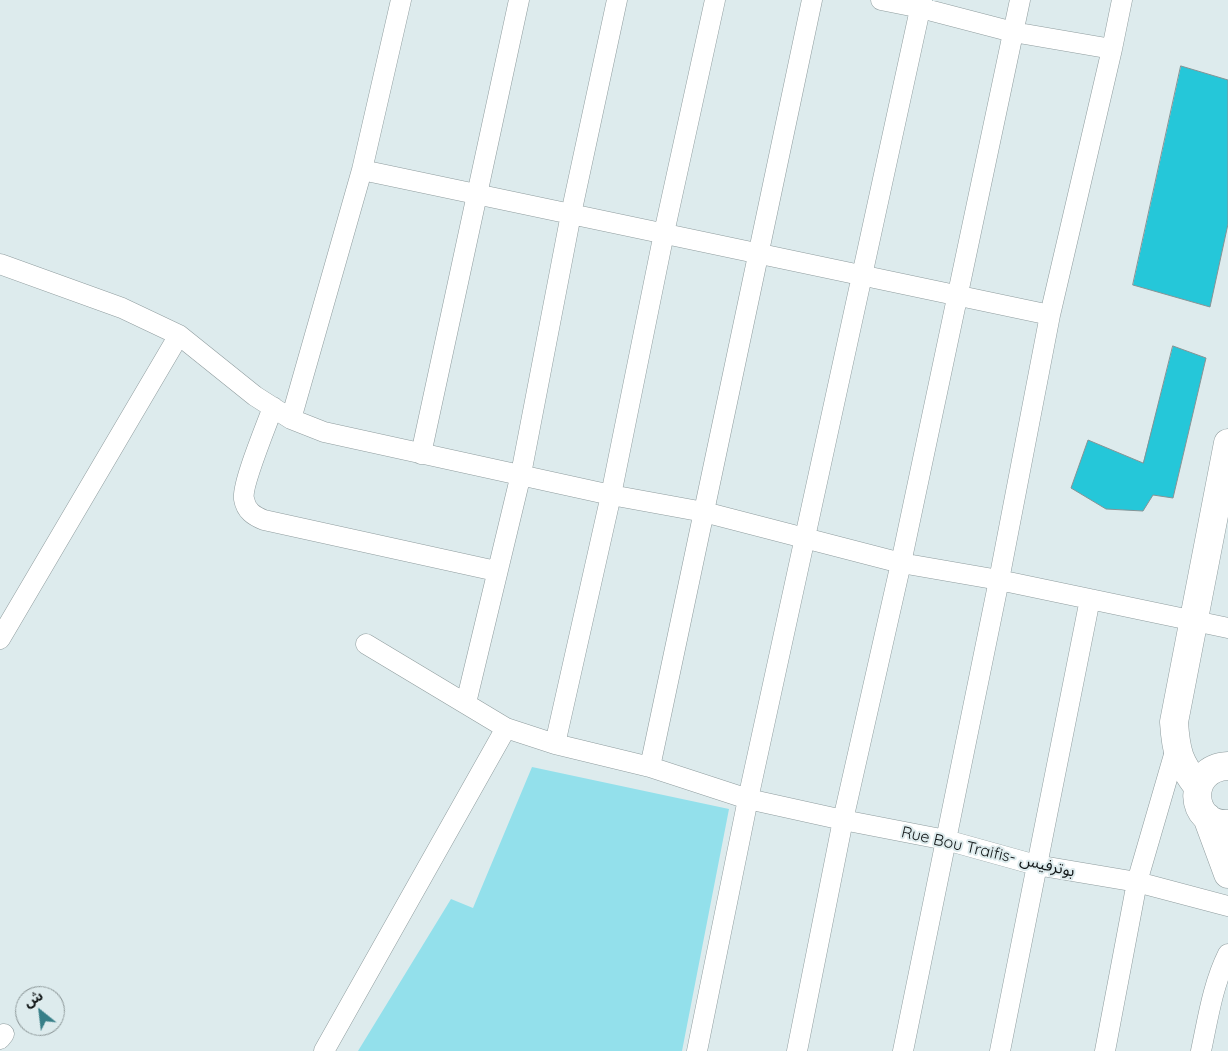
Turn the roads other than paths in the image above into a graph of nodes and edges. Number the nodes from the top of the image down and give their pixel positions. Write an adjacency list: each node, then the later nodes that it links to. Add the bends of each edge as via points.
1 (401, 0): 12 (street)
2 (519, 0): 13 (street)
3 (618, 0): 14 (street)
4 (715, 0): 15 (street)
5 (812, 0): 16 (street)
6 (881, 0): 9 (street)
7 (1020, 0): 10 (street)
8 (1122, 0): 11 (street)
9 (921, 4): 10 (street); 18 (street)
10 (1013, 32): 11 (street); 19 (street)
11 (1112, 49): 20 (street)
12 (362, 170): 13 (street); 23 (street)
13 (477, 194): 14 (street); 25 (street)
14 (572, 214): 15 (street); 26 (street)
15 (664, 233): 16 (street); 27 (street)
16 (758, 252): 18 (street); 28 (street)
17 (0, 264): 21 (street, via 122,308)
18 (861, 274): 19 (street); 29 (street)
19 (958, 295): 20 (street); 30 (street)
20 (1050, 315): 32 (street)
21 (179, 335): 22 (street); 36 (street)
22 (273, 407): 23 (street); 31 (street, via 246,480 243,498 253,515)
23 (291, 419): 25 (street, via 324,432)
24 (1228, 443): 34 (street)
25 (421, 454): 26 (street)
26 (521, 474): 27 (street); 31 (street)
27 (611, 495): 28 (street); 40 (street)
28 (704, 512): 29 (street); 43 (street)
29 (804, 538): 30 (street); 45 (street)
30 (901, 563): 32 (street); 46 (street)
31 (496, 571): 38 (street)
32 (999, 580): 33 (street); 48 (street)
33 (1090, 599): 34 (street); 49 (street)
34 (1193, 620): 35 (street); 41 (street, via 1174,722)
35 (1228, 628)
36 (0, 639)
37 (366, 644): 38 (street, Rue Bou Traifis- بوترفيس)
38 (466, 703): 39 (street, Rue Bou Traifis- بوترفيس)
39 (506, 728): 40 (street, Rue Bou Traifis- بوترفيس); 54 (street)
40 (555, 744): 43 (street, Rue Bou Traifis- بوترفيس)
41 (1176, 748): 44 (street, via 1184,768); 51 (street)
42 (1228, 766): 44 (street, via 1206,773)
43 (650, 767): 45 (street, Rue Bou Traifis- بوترفيس)
44 (1198, 787): 47 (street, via 1196,795 1201,811)
45 (748, 799): 46 (street, Rue Bou Traifis- بوترفيس); 55 (street)
46 (843, 820): 48 (street, Rue Bou Traifis- بوترفيس); 56 (street)
47 (1218, 820): 50 (street)
48 (946, 840): 49 (street, Rue Bou Traifis- بوترفيس); 57 (street)
49 (1036, 866): 51 (street, Rue Bou Traifis- بوترفيس); 58 (street)
50 (1228, 874)
51 (1137, 882): 52 (street, Rue Bou Traifis- بوترفيس); 59 (street)
52 (1228, 906)
53 (1228, 954): 60 (street, via 1211,1003)
54 (324, 1051)
55 (697, 1051)
56 (797, 1051)
57 (903, 1051)
58 (1000, 1051)
59 (1105, 1051)
60 (1201, 1051)

